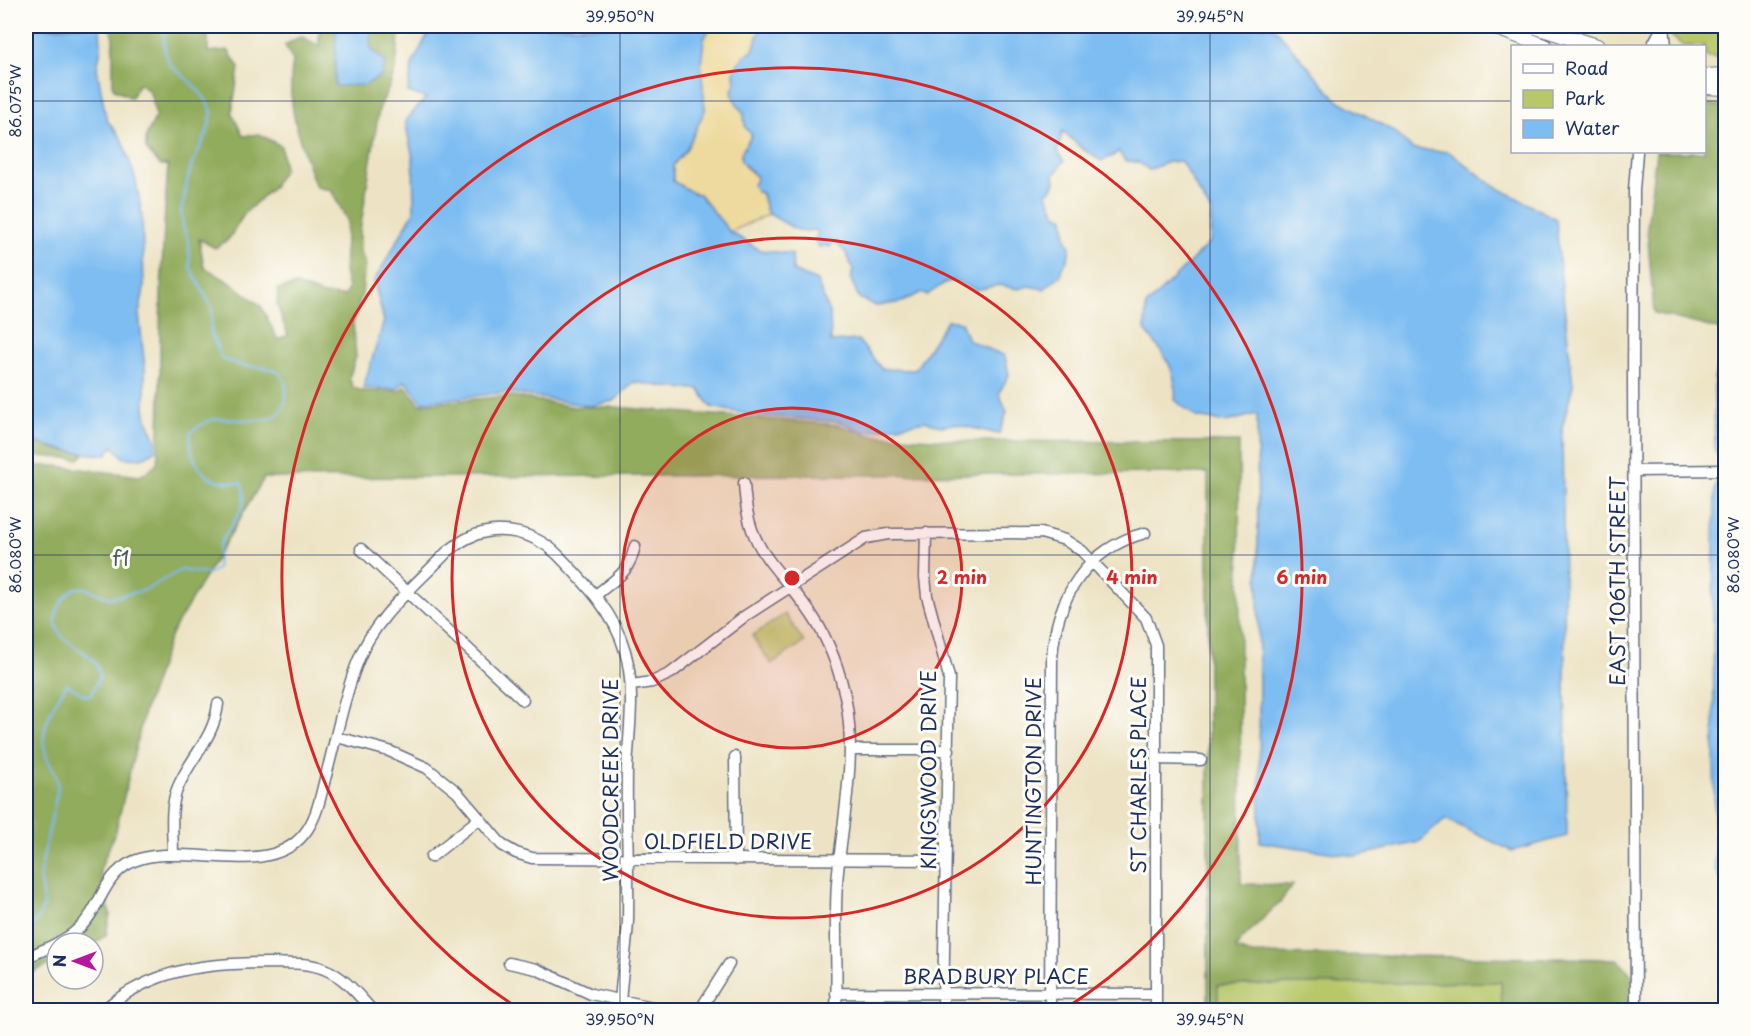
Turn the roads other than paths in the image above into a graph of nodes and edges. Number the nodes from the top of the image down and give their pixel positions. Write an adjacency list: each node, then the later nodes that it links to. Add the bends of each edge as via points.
1 (1491, 26): 4 (main road)
2 (1533, 26): 5 (main road)
3 (1663, 26): 6 (street); 7 (street)
4 (1542, 45)
5 (1594, 45)
6 (1653, 45)
7 (1666, 45)
8 (1725, 75): 9 (main road)
9 (1706, 76)
10 (1706, 87): 11 (main road)
11 (1725, 88)
12 (1637, 153): 14 (street, EAST 106TH STREET)
13 (1725, 470): 14 (street)
14 (1635, 471): 56 (street, EAST 106TH STREET)
15 (744, 483): 21 (street, via 754,537)
16 (926, 534): 20 (street, ST CHARLES PLACE, via 1050,534 1074,544); 21 (street, ST CHARLES PLACE, via 866,538); 29 (street, KINGSWOOD DRIVE, via 927,596 949,677)
17 (1145, 534): 20 (street, HUNTINGTON DRIVE, via 1123,540)
18 (635, 546): 23 (street, via 625,571)
19 (361, 549): 22 (street)
20 (1093, 562): 31 (street, ST CHARLES PLACE, via 1146,618 1152,631 1157,667); 45 (street, HUNTINGTON DRIVE, via 1070,591 1053,643)
21 (790, 587): 24 (street, ST CHARLES PLACE, via 670,673); 28 (street, via 812,615 835,661 847,706)
22 (408, 593): 23 (street, WOODCREEK DRIVE, via 458,544 470,537 501,531 535,538 551,548); 25 (street); 27 (street, WOODCREEK DRIVE, via 374,631 362,653)
23 (596, 595): 24 (street, WOODCREEK DRIVE, via 625,650)
24 (632, 685): 36 (street, WOODCREEK DRIVE)
25 (523, 700)
26 (218, 704): 34 (street, via 216,721 176,793)
27 (337, 737): 33 (street, OLDFIELD DRIVE, via 406,757 427,768 457,792); 34 (street, WOODCREEK DRIVE, via 312,822 294,844 255,857)
28 (850, 750): 29 (street); 38 (street)
29 (949, 750): 39 (street, KINGSWOOD DRIVE)
30 (735, 757): 37 (street)
31 (1156, 759): 32 (street); 46 (street, ST CHARLES PLACE)
32 (1201, 760)
33 (479, 819): 35 (street); 36 (street, OLDFIELD DRIVE, via 502,845 532,858)
34 (173, 855): 40 (street, WOODCREEK DRIVE, via 141,858 123,868 109,881 77,931)
35 (431, 857)
36 (628, 859): 37 (street, OLDFIELD DRIVE); 47 (street, WOODCREEK DRIVE, via 627,942)
37 (736, 860): 38 (street, OLDFIELD DRIVE)
38 (840, 860): 39 (street, OLDFIELD DRIVE); 43 (street)
39 (945, 860): 44 (street, KINGSWOOD DRIVE)
40 (26, 958)
41 (509, 963): 47 (street, via 529,966)
42 (729, 964): 51 (street)
43 (836, 993): 44 (street, BRADBURY PLACE); 52 (street)
44 (943, 993): 45 (street, BRADBURY PLACE); 53 (street, KINGSWOOD DRIVE)
45 (1050, 994): 46 (street, BRADBURY PLACE); 54 (street, HUNTINGTON DRIVE)
46 (1156, 994): 55 (street, ST CHARLES PLACE)
47 (620, 1006): 50 (street)
48 (103, 1011): 49 (street, via 133,989 170,974 216,964 248,963 300,964 324,969 342,979)
49 (372, 1011)
50 (667, 1011)
51 (700, 1011)
52 (836, 1011)
53 (943, 1011)
54 (1050, 1011)
55 (1156, 1011)
56 (1636, 1011)

